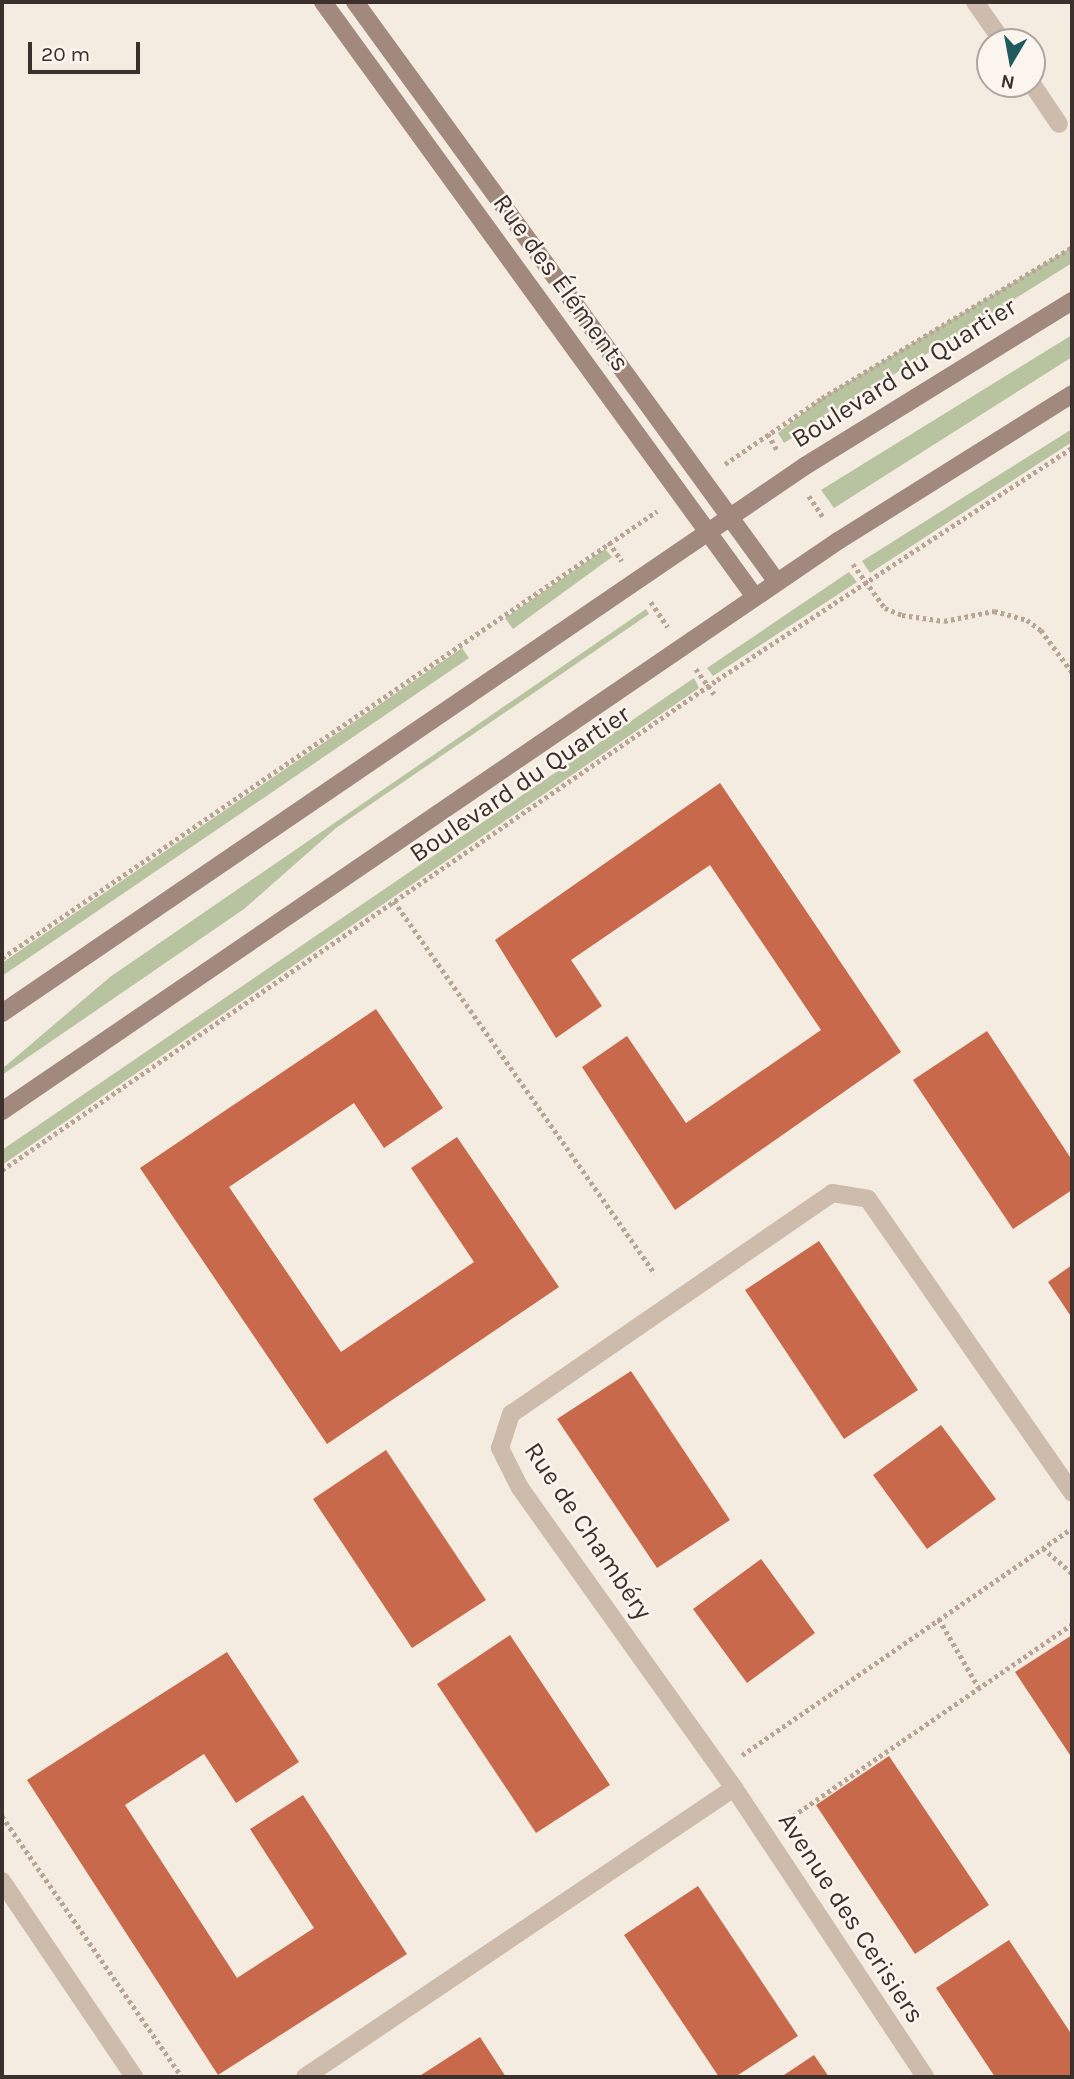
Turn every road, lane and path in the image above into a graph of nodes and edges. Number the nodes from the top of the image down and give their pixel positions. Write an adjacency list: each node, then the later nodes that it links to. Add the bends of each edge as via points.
1 (323, 2): 18 (main road, Rue des Éléments)
2 (355, 2): 16 (main road, Rue des Éléments)
3 (975, 2): 4 (street)
4 (993, 28)
5 (1041, 98): 6 (street)
6 (1059, 124)
7 (1072, 247): 10 (path, Boulevard du Quartier)
8 (1072, 300): 16 (main road, Boulevard du Quartier, via 889,412)
9 (1072, 394): 22 (main road, Boulevard du Quartier)
10 (768, 435): 11 (path); 12 (path, Boulevard du Quartier)
11 (775, 445)
12 (748, 447)
13 (1072, 448): 23 (path, Boulevard du Quartier)
14 (810, 498): 15 (path)
15 (822, 516)
16 (731, 517): 18 (main road, Boulevard du Quartier); 22 (main road, Rue des Éléments)
17 (639, 524): 19 (path)
18 (709, 532): 24 (main road, Rue des Éléments); 37 (main road, Boulevard du Quartier)
19 (609, 542): 20 (path); 36 (path)
20 (618, 555)
21 (857, 568): 23 (path)
22 (777, 582): 24 (main road, Boulevard du Quartier)
23 (865, 582): 27 (path, via 879,602 902,615 931,621 994,611 1017,615 1041,630); 29 (path, Boulevard du Quartier)
24 (755, 597): 38 (main road, Boulevard du Quartier)
25 (652, 604): 26 (path)
26 (656, 610)
27 (1072, 672)
28 (699, 673): 29 (path)
29 (709, 686): 30 (path); 31 (path, Boulevard du Quartier)
30 (714, 694)
31 (644, 731): 32 (path); 33 (path, Boulevard du Quartier)
32 (650, 738)
33 (490, 836): 34 (path); 35 (path, Boulevard du Quartier)
34 (495, 844)
35 (394, 901): 39 (path, Boulevard du Quartier); 42 (path)
36 (2, 958)
37 (2, 1013)
38 (2, 1111)
39 (85, 1113): 40 (path); 41 (path, Boulevard du Quartier)
40 (89, 1121)
41 (2, 1170)
42 (655, 1274)
43 (1072, 1493): 51 (street, Rue de Chambéry, via 868,1199 832,1193 511,1414 500,1448 520,1488)
44 (1068, 1531): 45 (path)
45 (1043, 1548): 46 (path); 47 (path)
46 (1072, 1573)
47 (939, 1619): 49 (path); 50 (path)
48 (1072, 1625): 49 (path)
49 (979, 1688): 53 (path)
50 (739, 1757)
51 (734, 1788): 57 (street); 58 (street, Avenue des Cerisiers)
52 (2, 1816): 56 (path)
53 (784, 1822)
54 (2, 1881): 55 (street)
55 (134, 2077)
56 (182, 2077)
57 (305, 2077)
58 (925, 2077)

